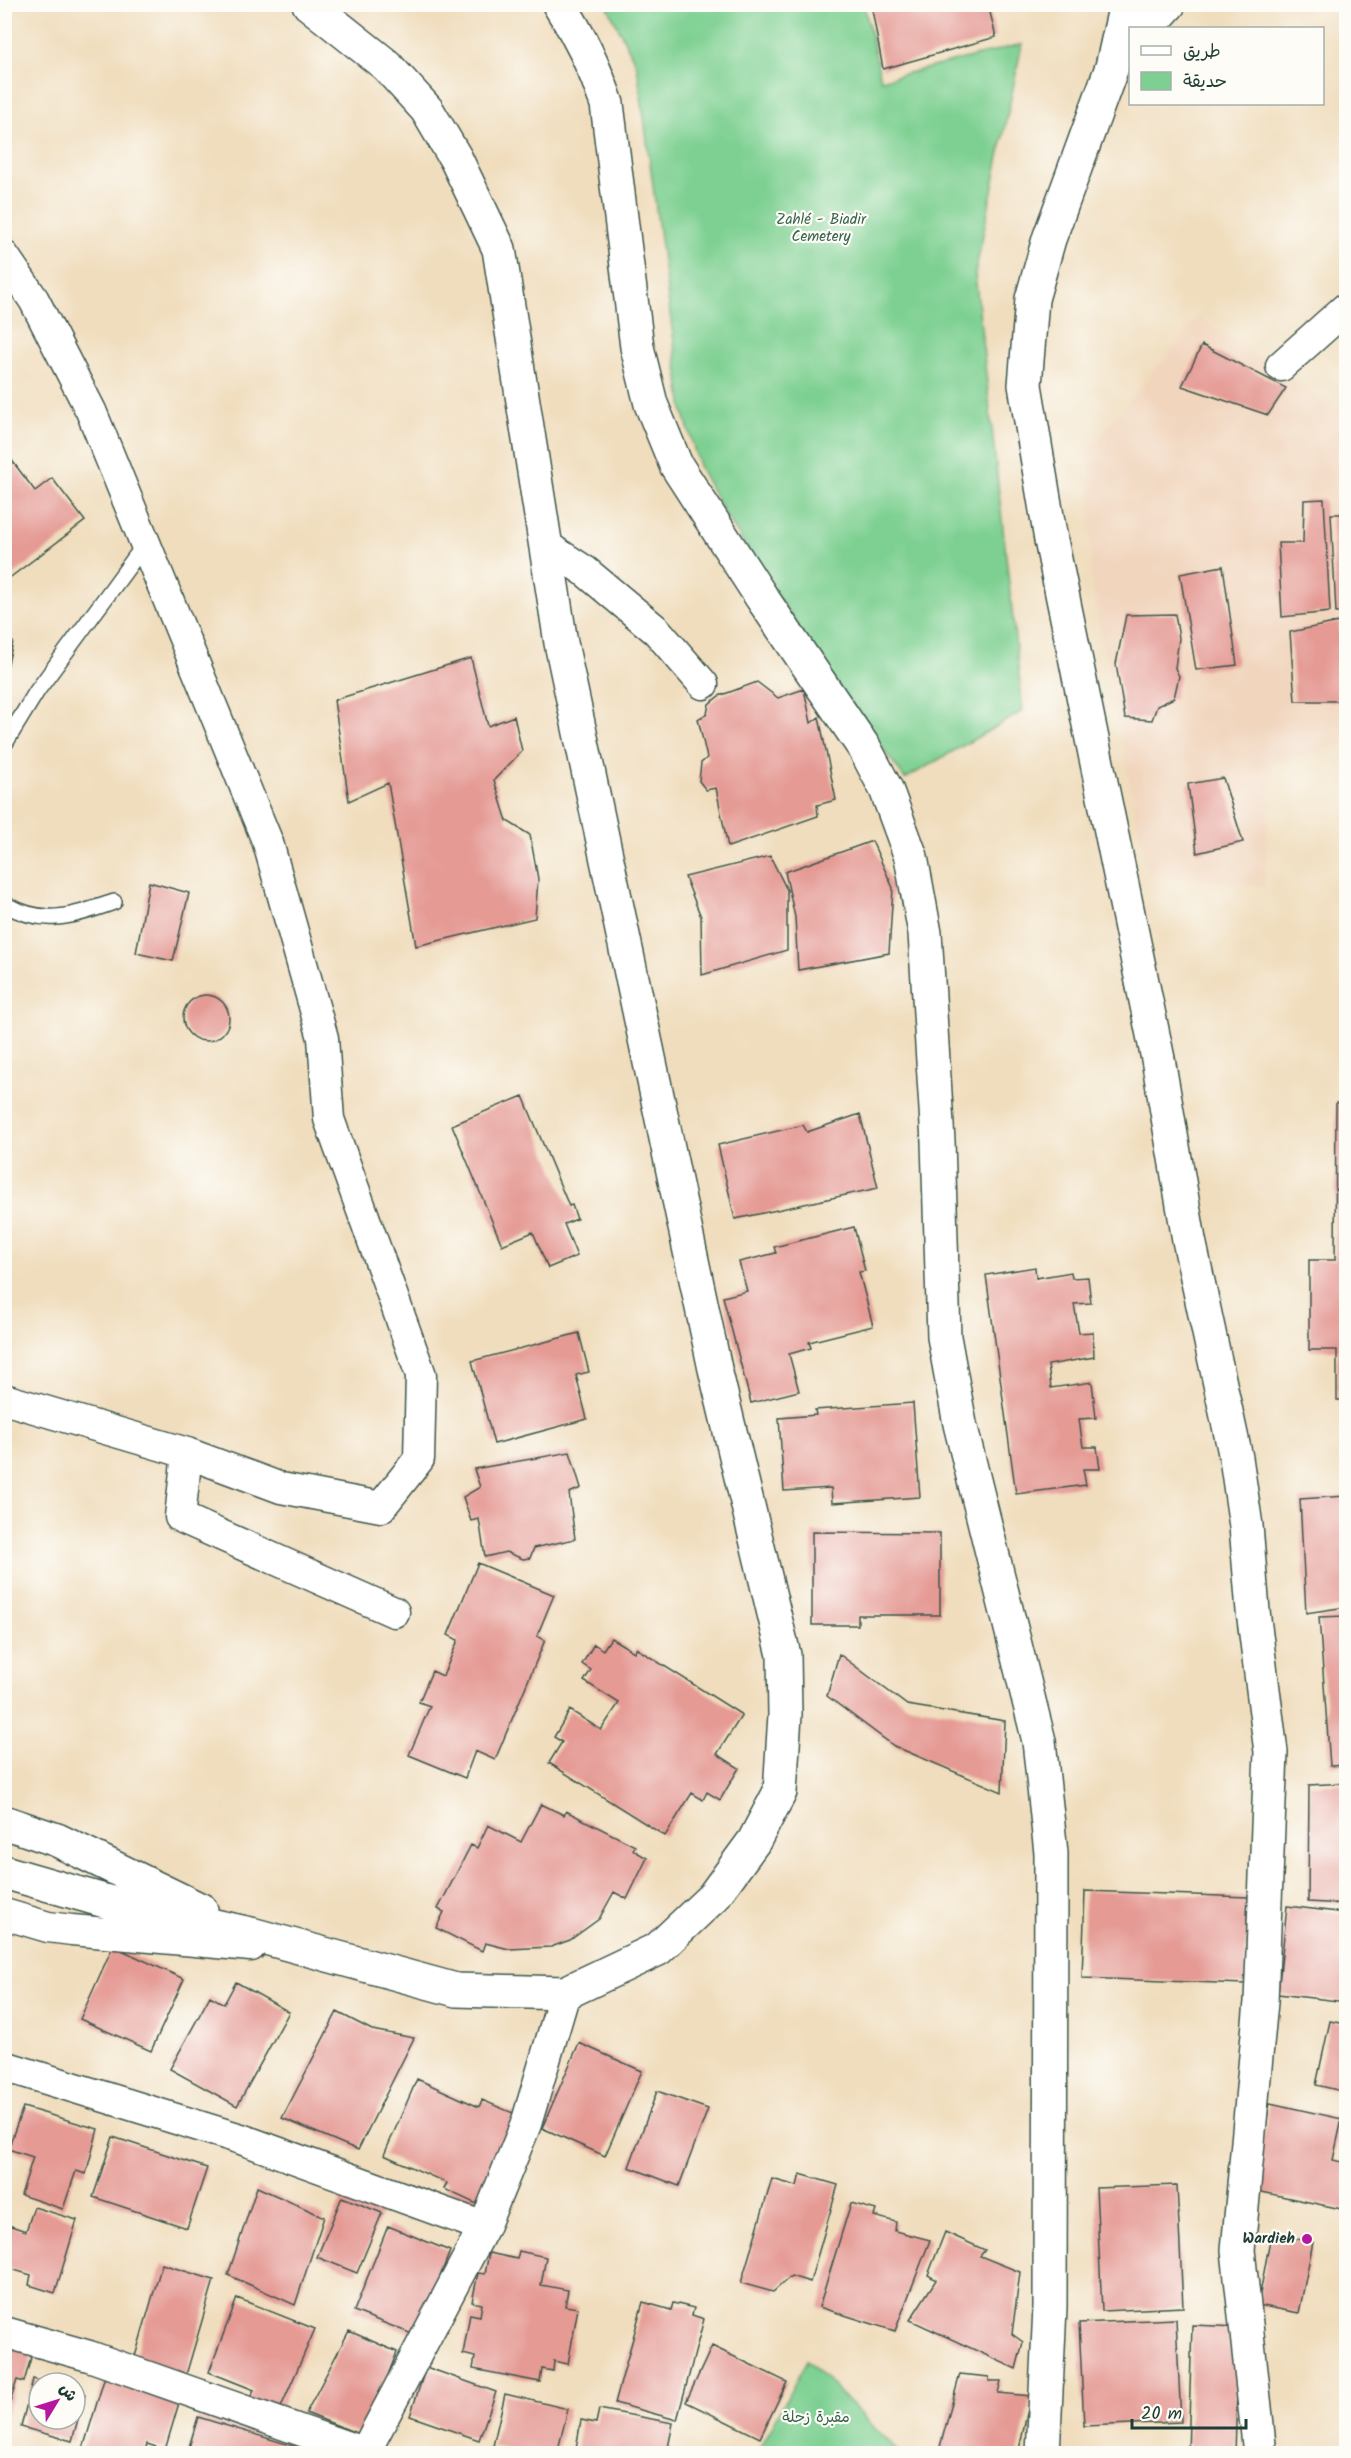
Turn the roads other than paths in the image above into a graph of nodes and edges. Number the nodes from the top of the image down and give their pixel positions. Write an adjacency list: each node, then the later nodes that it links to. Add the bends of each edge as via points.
1 (309, 4): 11 (street, via 386,65 427,110 456,159 499,249)
2 (559, 4): 31 (street, via 594,67 607,104 638,347 651,404 676,465 865,749 886,789 911,857 925,933 938,1142 944,1337 960,1424 1039,1741 1052,1853 1050,2307)
3 (1126, 4): 6 (street)
4 (1169, 4): 5 (street)
5 (1148, 27)
6 (1121, 57): 32 (street, via 1049,239 1032,299 1025,385 1051,540 1158,1059 1189,1240 1236,1458 1246,1526 1271,1752 1261,2002 1239,2250)
7 (4, 256): 10 (street, via 34,300 91,411)
8 (1347, 308): 9 (street)
9 (1281, 366)
10 (145, 544): 13 (lane, via 37,691); 17 (street, via 268,843 323,1038 329,1119 421,1375 419,1459 381,1507 281,1488)
11 (545, 545): 12 (street, via 585,571 657,632); 26 (street, via 561,643 715,1369 784,1655 785,1715 780,1792 754,1841 713,1897 658,1949)
12 (703, 684)
13 (4, 745)
14 (114, 902): 15 (lane, via 69,917 25,915)
15 (4, 904)
16 (4, 1399): 17 (street)
17 (187, 1453): 18 (street, via 180,1517)
18 (394, 1612)
19 (4, 1822): 20 (street)
20 (57, 1840): 22 (street); 24 (street)
21 (4, 1872): 22 (street)
22 (44, 1884): 24 (street)
23 (4, 1914): 25 (street, via 48,1927 94,1933)
24 (251, 1934): 25 (street)
25 (322, 1952): 26 (street, via 456,1990)
26 (565, 1993): 28 (street, via 526,2124)
27 (4, 2066): 28 (street, via 241,2139)
28 (484, 2227): 30 (street)
29 (4, 2332): 30 (street, via 89,2356)
30 (365, 2453)
31 (1043, 2454)
32 (1260, 2454)

